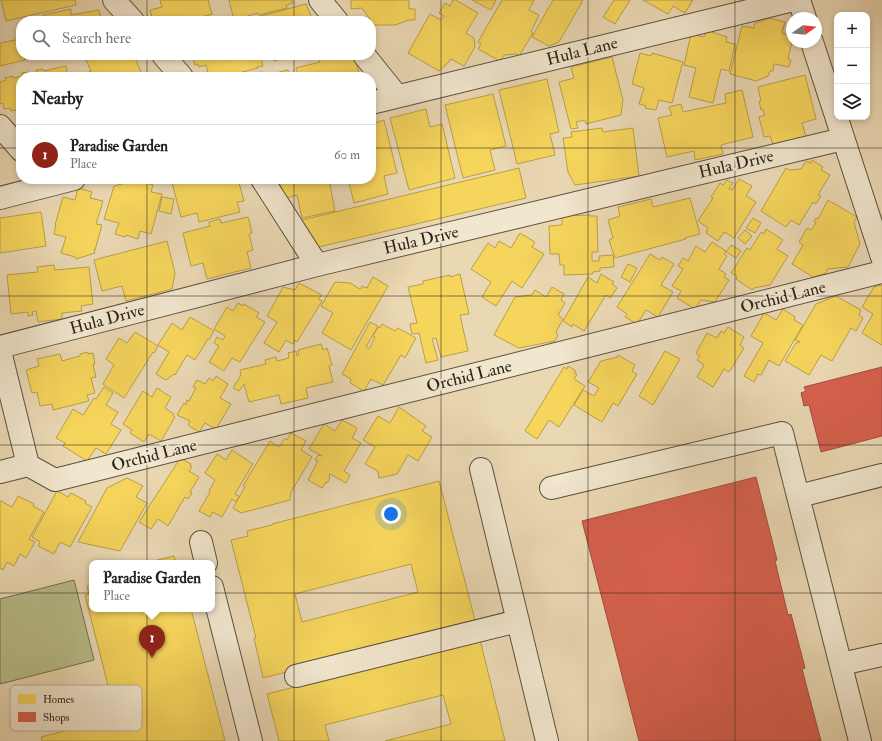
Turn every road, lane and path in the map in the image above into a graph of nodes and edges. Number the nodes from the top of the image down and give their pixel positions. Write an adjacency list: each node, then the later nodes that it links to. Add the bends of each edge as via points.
1 (114, 0): 6 (street)
2 (320, 0): 7 (street)
3 (792, 0): 12 (street, Hula Lane)
4 (799, 0): 5 (street)
5 (803, 12)
6 (128, 16)
7 (333, 16)
8 (814, 48): 15 (street)
9 (167, 60): 11 (street)
10 (368, 60): 12 (street)
11 (178, 72)
12 (397, 96): 13 (street, Hula Lane)
13 (376, 102)
14 (0, 126): 16 (street)
15 (843, 139): 20 (street); 21 (street, Hula Drive)
16 (16, 144)
17 (43, 184): 19 (street)
18 (265, 184): 21 (street)
19 (0, 198)
20 (882, 257)
21 (317, 265): 23 (street, Hula Drive)
22 (882, 272): 25 (street, Orchid Lane, via 55,480)
23 (0, 347)
24 (0, 351): 25 (street)
25 (28, 465): 27 (street)
26 (481, 469): 34 (street)
27 (0, 472)
28 (882, 475): 30 (street)
29 (551, 488): 30 (street, via 782,433)
30 (799, 496): 36 (street)
31 (201, 542): 32 (street)
32 (205, 560)
33 (215, 599): 38 (street)
34 (518, 621): 37 (street); 39 (street)
35 (882, 655): 36 (street)
36 (841, 664): 40 (street)
37 (296, 676)
38 (251, 741)
39 (547, 741)
40 (860, 741)

